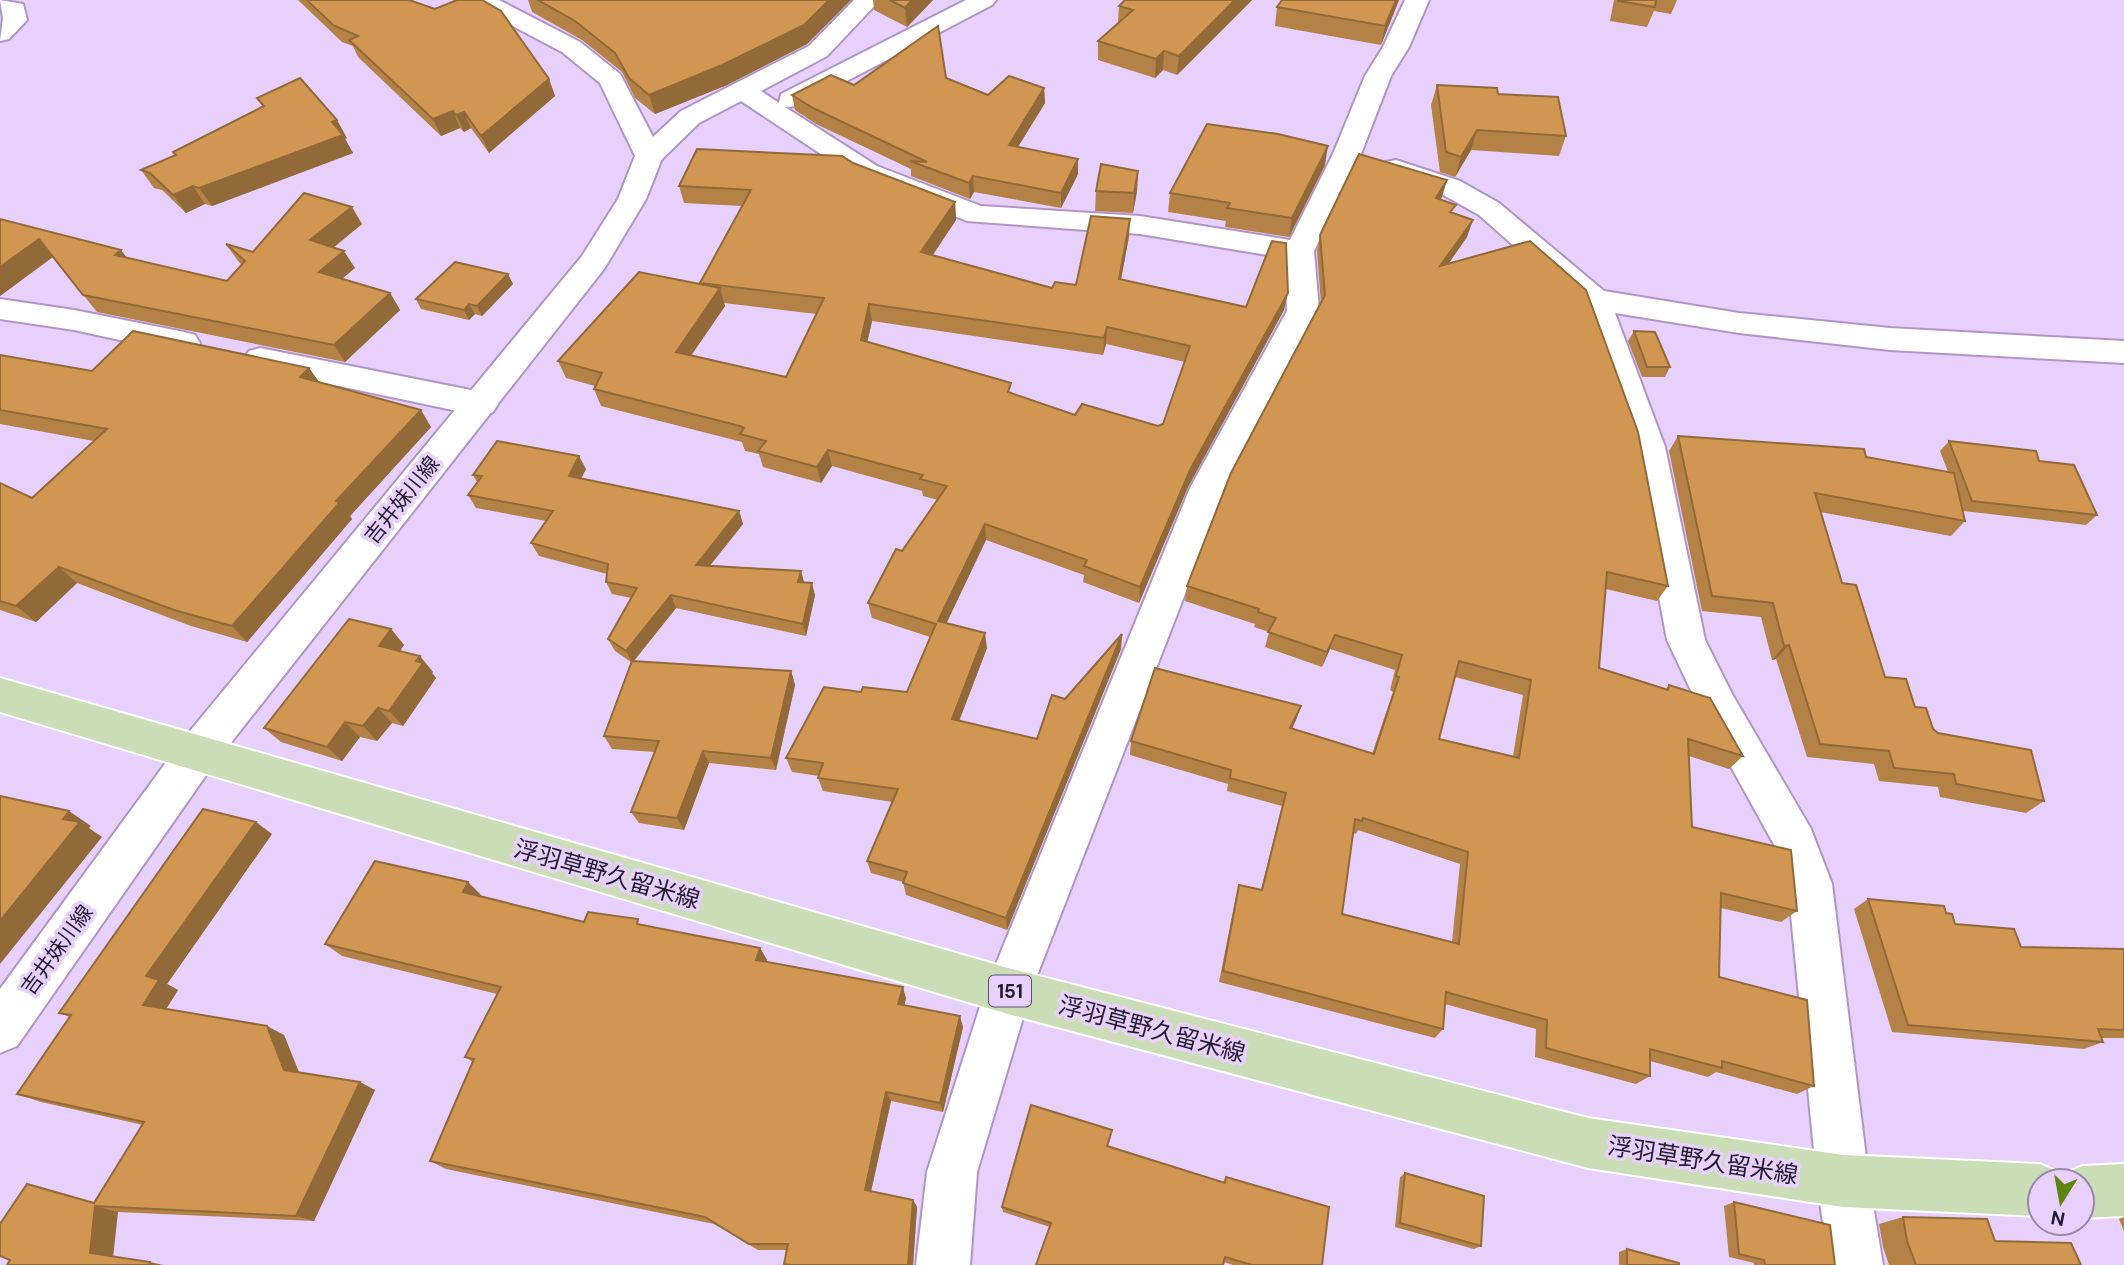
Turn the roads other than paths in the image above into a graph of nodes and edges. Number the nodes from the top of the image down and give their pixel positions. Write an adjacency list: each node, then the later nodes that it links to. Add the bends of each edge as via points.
1 (481, 0): 10 (street, via 571,47 611,79)
2 (868, 0): 7 (street, via 818,51)
3 (984, 0): 8 (street)
4 (1417, 0): 9 (street, via 1378,76)
5 (0, 4): 6 (street, via 14,9 15,20)
6 (0, 34)
7 (740, 89): 8 (street); 10 (street, via 690,117)
8 (771, 109): 11 (street, via 867,172 977,215 1140,225)
9 (1347, 154): 11 (street); 12 (street, via 1450,187 1489,209)
10 (649, 156): 15 (street, 吉井妹川線, via 632,199 593,262)
11 (1299, 251): 18 (street, via 1303,311 1208,488)
12 (1595, 300): 14 (street, via 1739,323 1890,339); 20 (street, via 1648,446 1686,640 1796,843 1810,884)
13 (0, 309): 15 (street, via 74,320)
14 (2124, 352)
15 (481, 404): 17 (street, 吉井妹川線)
16 (0, 695): 17 (main road, 浮羽草野久留米線 / 151)
17 (196, 755): 18 (main road, 浮羽草野久留米線 / 151); 19 (street, 吉井妹川線)
18 (1008, 991): 20 (main road, 浮羽草野久留米線 / 151, via 1588,1143); 24 (street, via 952,1172)
19 (0, 1030)
20 (1843, 1181): 21 (main road, 浮羽草野久留米線 / 151); 25 (street)
21 (2026, 1189)
22 (2124, 1190): 23 (main road)
23 (2096, 1191)
24 (943, 1265)
25 (1856, 1265)

